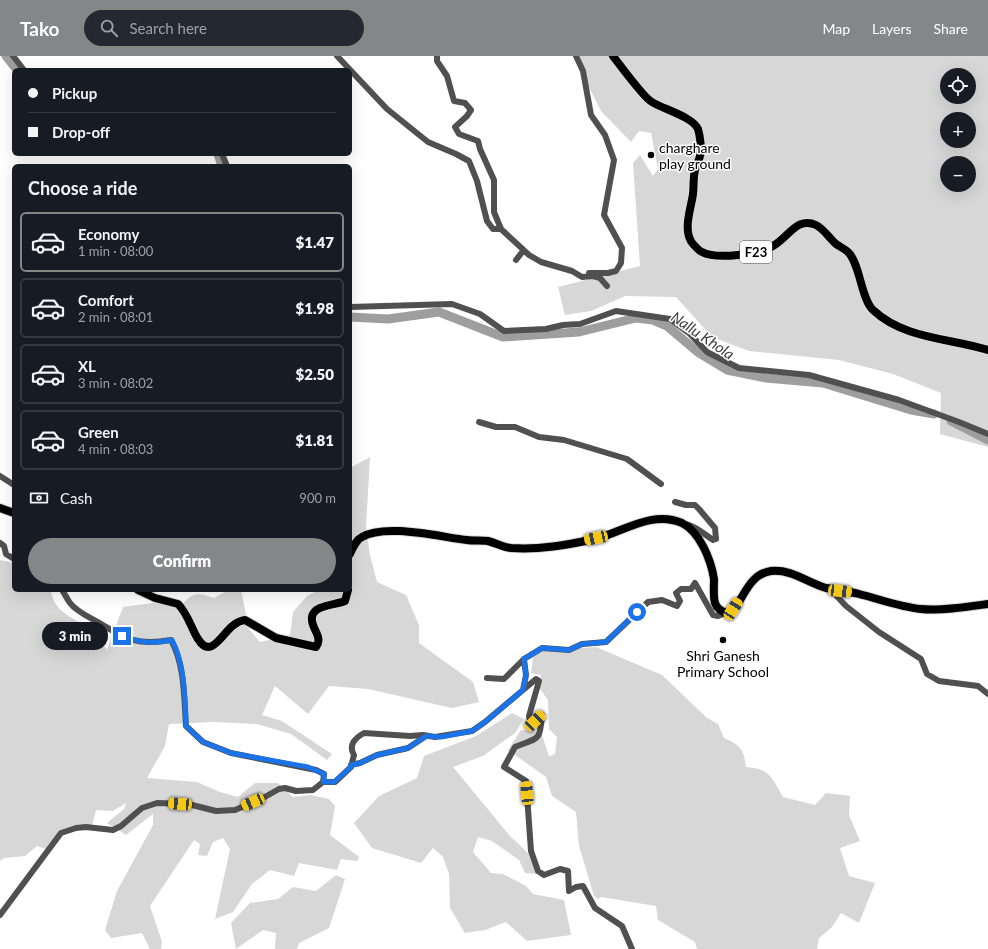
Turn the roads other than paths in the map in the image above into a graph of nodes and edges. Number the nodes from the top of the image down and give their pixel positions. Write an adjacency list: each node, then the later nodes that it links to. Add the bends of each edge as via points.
1 (13, 56): 6 (street)
2 (337, 56): 7 (street)
3 (437, 56): 9 (street, via 437,61 447,76 454,100 465,103 471,110 455,127 459,134 478,141 494,180 494,212)
4 (576, 56): 12 (street, via 583,71 590,114 605,135 614,160 604,215 622,248 622,254 621,263 616,271)
5 (613, 56): 15 (main road, F23, via 650,101 687,119 698,128 700,156 694,176 689,233 692,243 702,252 718,255 758,252 773,247 802,223 815,225 849,252 871,309 892,325 926,337)
6 (22, 68)
7 (349, 68)
8 (352, 72): 9 (street, via 387,108 428,142 468,162 477,181 487,221 493,229)
9 (501, 229): 10 (street)
10 (524, 251): 11 (street); 12 (street, via 540,262)
11 (516, 260)
12 (575, 273): 13 (street, via 582,277 600,278)
13 (607, 286)
14 (352, 306): 17 (street, via 452,304 480,314 504,331 580,324 616,311 670,319 689,332 707,352 739,368 809,375 899,400)
15 (988, 350)
16 (479, 422): 20 (street, via 496,427 515,428 539,437 564,440 627,460)
17 (988, 434)
18 (0, 476): 19 (street)
19 (12, 484)
20 (661, 484)
21 (675, 502): 24 (street, via 695,505 715,528 716,539 700,532 692,525)
22 (0, 508): 23 (main road)
23 (12, 512)
24 (682, 523): 26 (main road, via 656,518 596,538 539,548 509,548 487,541 415,532 381,532 362,536); 33 (main road, via 691,528 697,536 711,567 716,605 719,610)
25 (0, 543): 27 (street, via 4,546 6,554)
26 (352, 550)
27 (12, 558)
28 (830, 589): 32 (main road, via 921,609); 33 (main road, via 790,572 766,572 755,578 733,609); 37 (street, via 846,606 879,632 921,659 927,674 939,680 978,686)
29 (63, 592): 40 (street, via 71,604 84,614 122,636 137,642 172,640 177,650 186,726 203,742 231,753 316,770 324,774)
30 (142, 592): 31 (main road, via 178,604 198,639 207,648 217,643 235,623 245,620 276,638 316,647 318,638 312,622 314,612 318,608 345,601)
31 (347, 592)
32 (988, 604)
33 (726, 613): 34 (street, via 713,615 695,584 691,589 681,589 676,593 680,601 677,606 662,600 648,602 606,642 582,644 569,650 542,648)
34 (524, 659): 35 (street, via 504,679); 36 (street, via 526,675)
35 (488, 678)
36 (523, 690): 38 (street, via 472,731 441,737); 42 (street, via 536,679 539,682 529,716 530,721 535,721 542,715 540,734 538,738 514,747 504,767 526,781 531,851 538,871 544,875 560,869 568,871 569,891 583,886 595,908 622,926)
37 (988, 694)
38 (426, 736): 39 (street, via 408,748 377,755); 39 (street, via 357,736 352,743 354,755)
39 (351, 765): 40 (street, via 334,782)
40 (324, 782): 41 (street, via 313,790 279,789 235,810 216,811 188,804 157,803 142,808 113,830 86,827 61,833)
41 (0, 915)
42 (632, 949)

